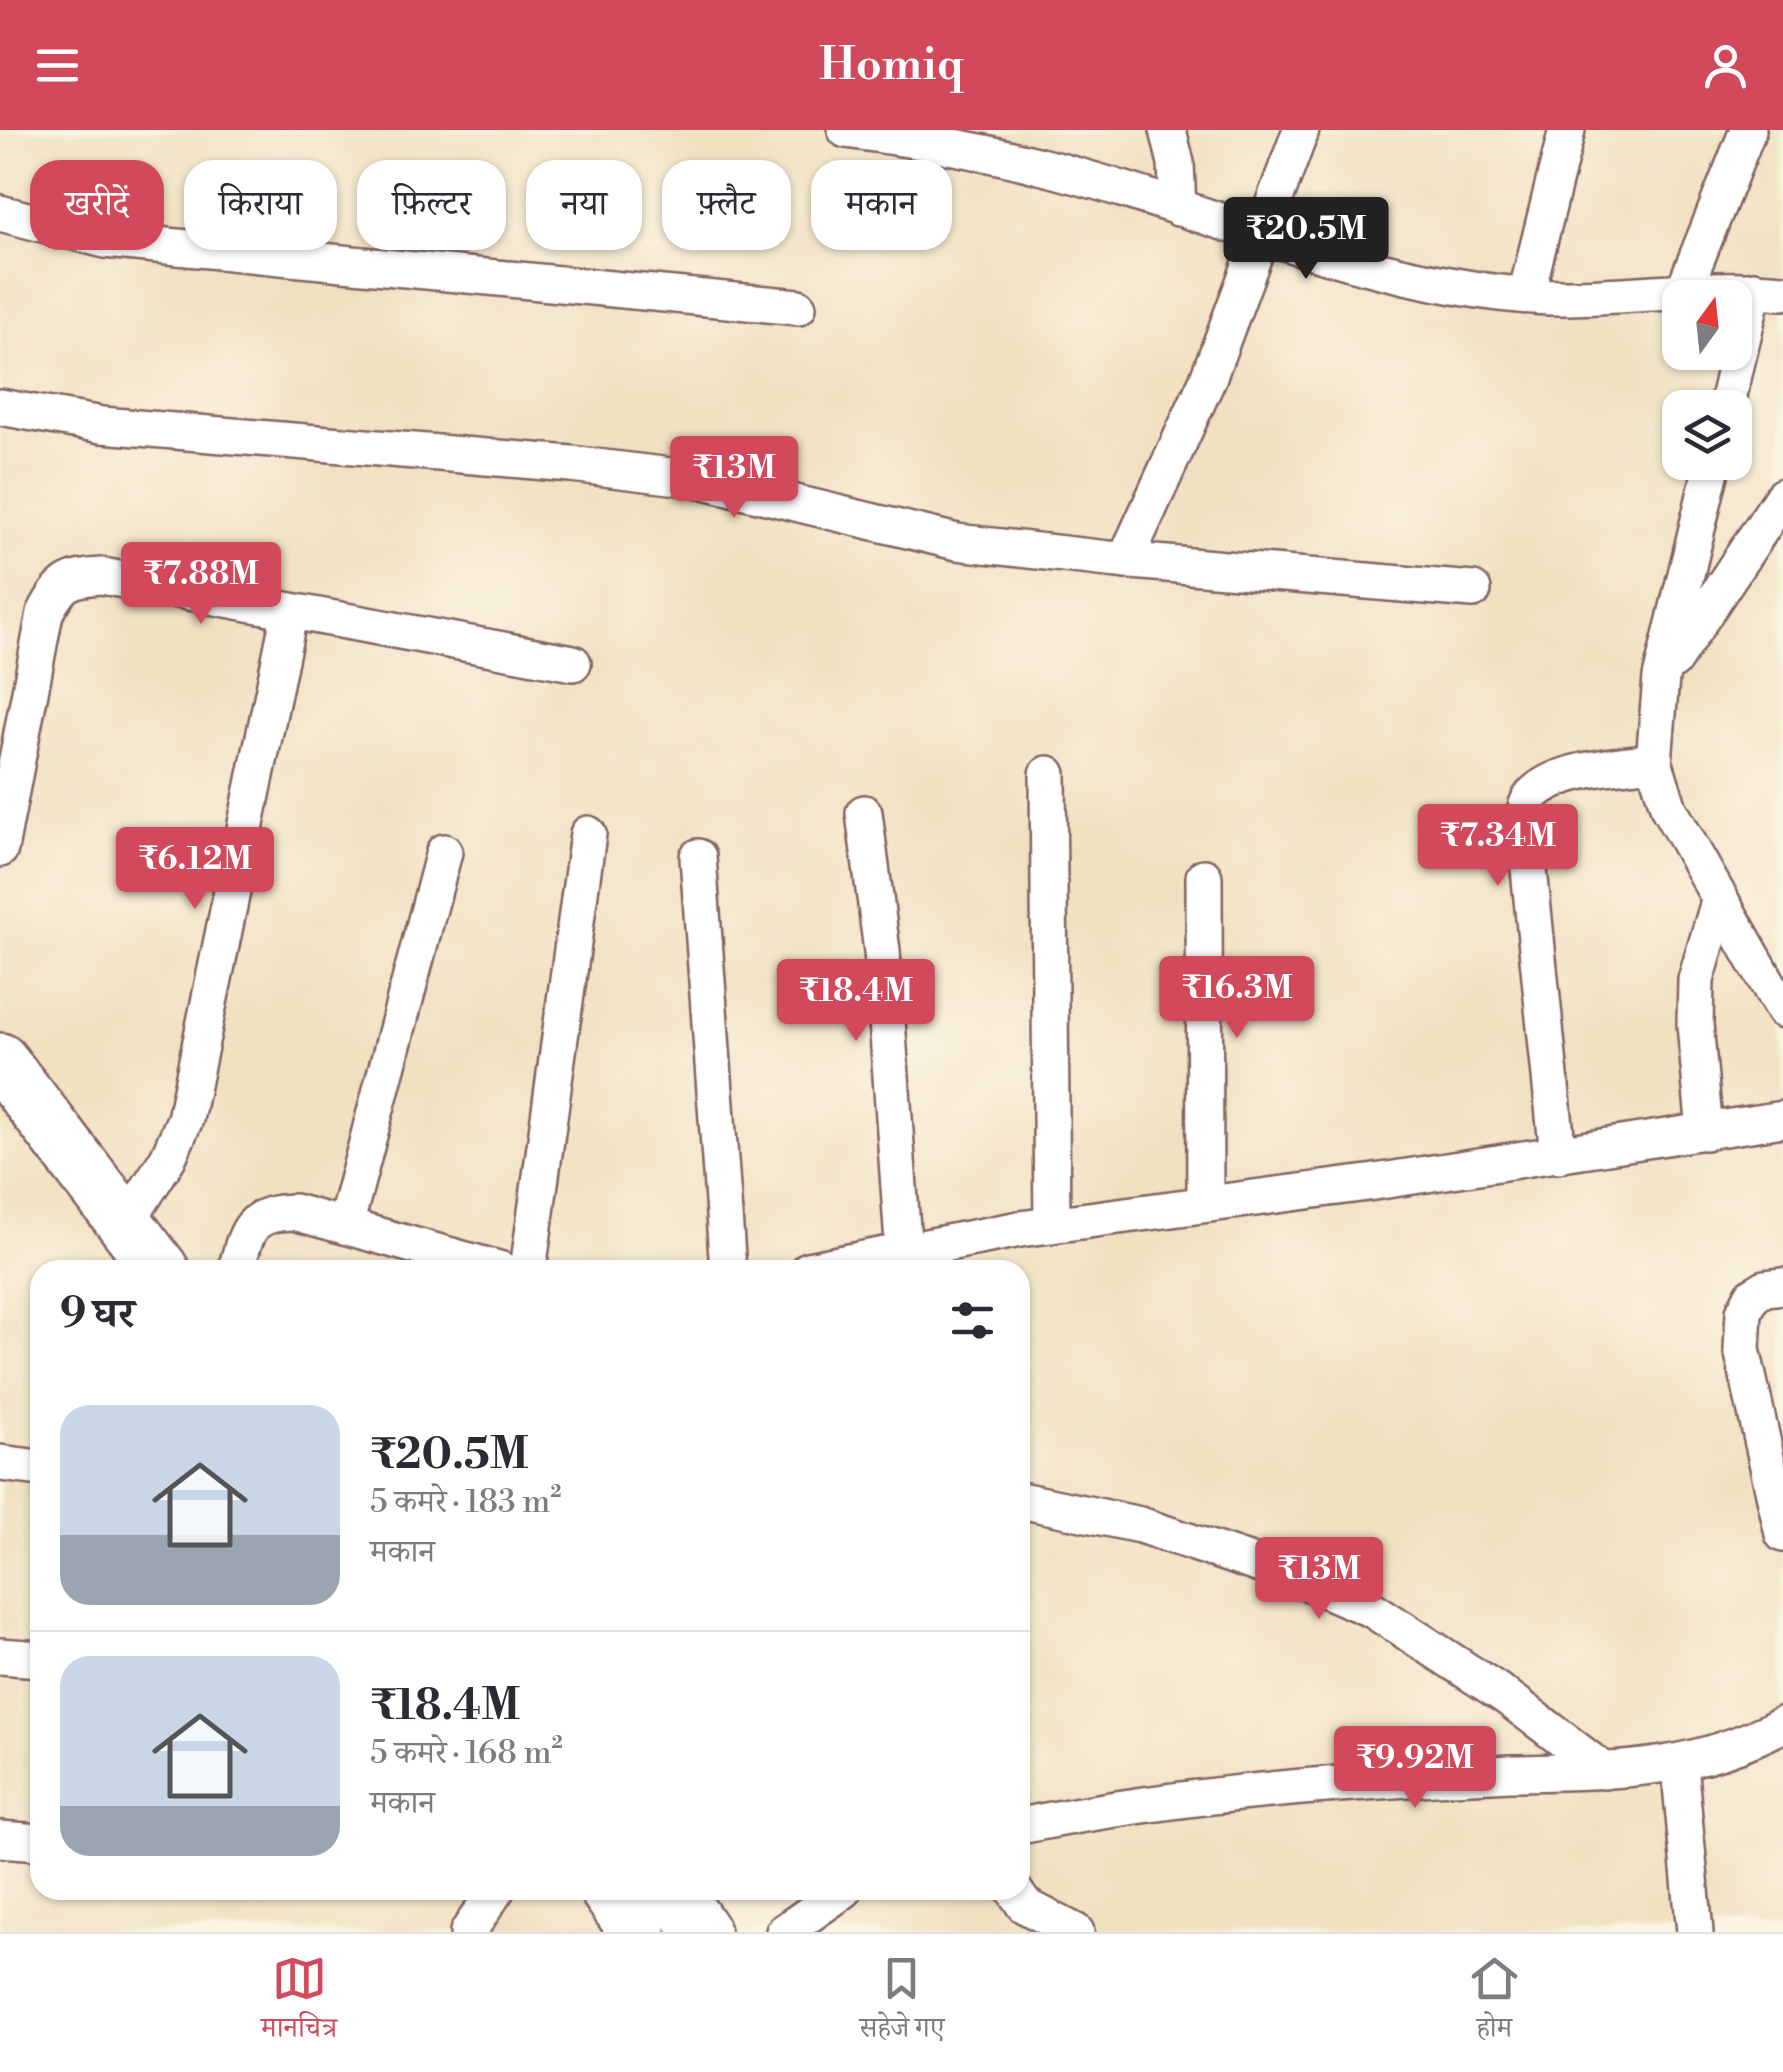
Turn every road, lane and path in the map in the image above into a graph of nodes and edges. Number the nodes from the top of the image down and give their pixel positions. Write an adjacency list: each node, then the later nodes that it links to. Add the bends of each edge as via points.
1 (846, 130): 6 (street, via 1040,165)
2 (1168, 130): 6 (street)
3 (1302, 130): 8 (street)
4 (1567, 130): 12 (street)
5 (1748, 130): 9 (street)
6 (1178, 208): 8 (street)
7 (0, 213): 13 (street, via 105,240)
8 (1264, 236): 12 (street, via 1431,282); 18 (street)
9 (1688, 280)
10 (1769, 290): 14 (street)
11 (1662, 292): 12 (street)
12 (1526, 295)
13 (798, 307)
14 (1733, 390)
15 (0, 407): 18 (street, via 102,425 696,479 958,542)
16 (1709, 480): 22 (street)
17 (1783, 496): 22 (street)
18 (1125, 561): 19 (street)
19 (1473, 590)
20 (290, 611): 21 (street); 27 (street, via 102,576 75,578 58,590 44,613); 41 (street, via 186,1119)
21 (573, 663)
22 (1661, 678): 23 (street)
23 (1654, 761): 31 (street, via 1669,809); 37 (street, via 1568,775 1540,786 1526,806)
24 (1048, 774): 39 (street)
25 (864, 813): 47 (street, via 882,951)
26 (588, 834): 45 (street)
27 (0, 849)
28 (444, 852): 40 (street)
29 (698, 856): 46 (street)
30 (1204, 877): 38 (street)
31 (1720, 898): 32 (street); 36 (street, via 1696,980)
32 (1783, 1010)
33 (0, 1061): 41 (main road)
34 (0, 1116): 41 (main road)
35 (1783, 1119): 36 (street)
36 (1705, 1132): 37 (street)
37 (1558, 1155): 38 (street)
38 (1205, 1204): 39 (street)
39 (1052, 1225): 48 (street)
40 (345, 1226): 43 (street, via 270,1212 245,1237); 44 (street)
41 (119, 1247): 42 (main road)
42 (143, 1260)
43 (239, 1260)
44 (466, 1260)
45 (529, 1260)
46 (727, 1260)
47 (905, 1260)
48 (909, 1260)
49 (1783, 1286): 53 (street, via 1752,1296 1742,1349)
50 (0, 1463): 51 (street)
51 (30, 1467)
52 (1030, 1502): 58 (street, via 1140,1525 1374,1610)
53 (1783, 1534)
54 (0, 1656): 55 (street)
55 (30, 1659)
56 (1783, 1724): 57 (street)
57 (1678, 1764): 58 (street); 72 (street)
58 (1604, 1771): 59 (street, via 1363,1782)
59 (1030, 1824)
60 (0, 1839): 61 (street)
61 (30, 1841)
62 (489, 1900): 67 (street)
63 (615, 1900): 68 (main road)
64 (680, 1900): 69 (main road)
65 (830, 1900): 70 (street)
66 (1021, 1900): 71 (street)
67 (468, 1932)
68 (638, 1932)
69 (702, 1932)
70 (784, 1932)
71 (1076, 1932)
72 (1695, 1932)

